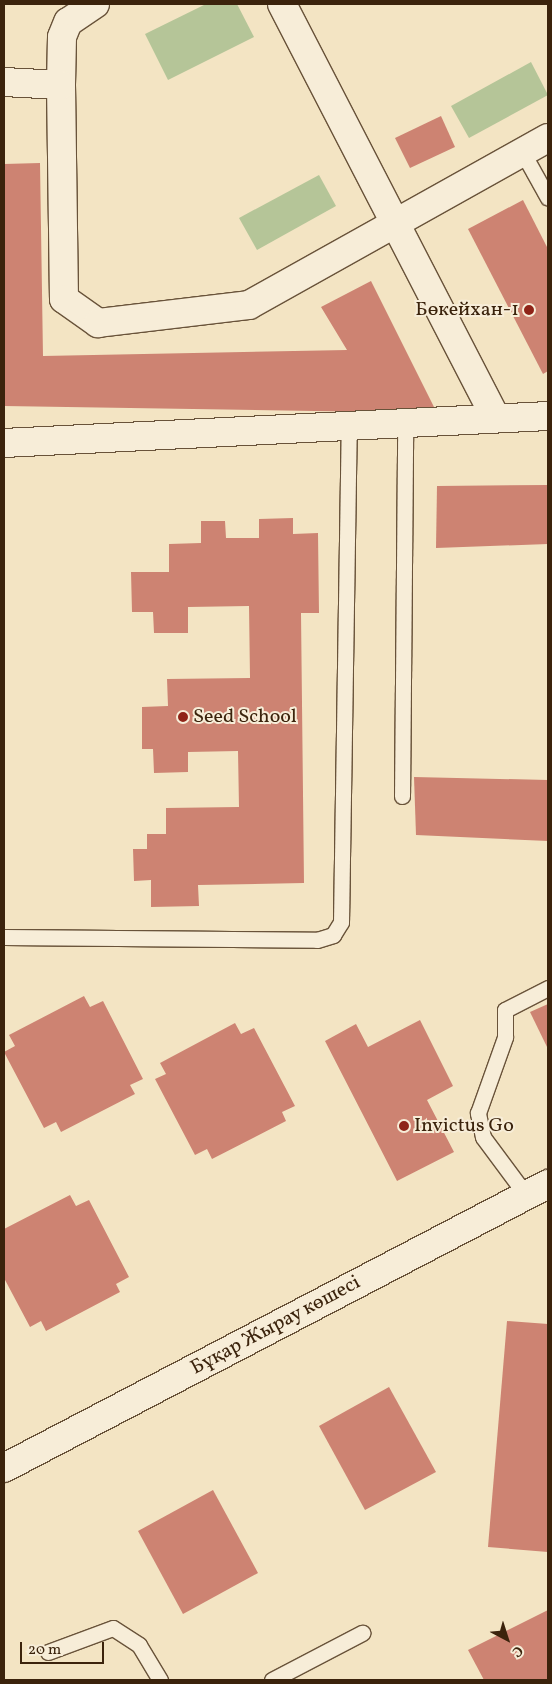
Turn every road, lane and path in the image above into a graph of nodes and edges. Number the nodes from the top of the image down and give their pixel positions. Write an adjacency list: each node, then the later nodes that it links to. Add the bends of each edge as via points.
1 (95, 4): 4 (street, via 68,22)
2 (282, 4): 8 (street)
3 (4, 82): 4 (street)
4 (61, 85): 8 (street, via 64,299 98,323 249,305)
5 (548, 138): 6 (street)
6 (523, 153): 7 (lane); 8 (street)
7 (548, 198)
8 (392, 222): 9 (street)
9 (494, 416): 10 (street); 11 (street)
10 (548, 416)
11 (405, 426): 12 (street); 14 (lane)
12 (349, 428): 13 (street); 15 (lane, via 341,922 333,935 317,940)
13 (4, 443)
14 (402, 796)
15 (4, 937)
16 (548, 988): 17 (lane, via 505,1010 505,1037 478,1113 483,1137)
17 (537, 1189): 18 (street, Бұқар Жырау көшесі)
18 (4, 1468)
19 (362, 1633): 22 (lane)
20 (48, 1652): 21 (lane, via 113,1628 139,1645)
21 (160, 1680)
22 (272, 1680)

